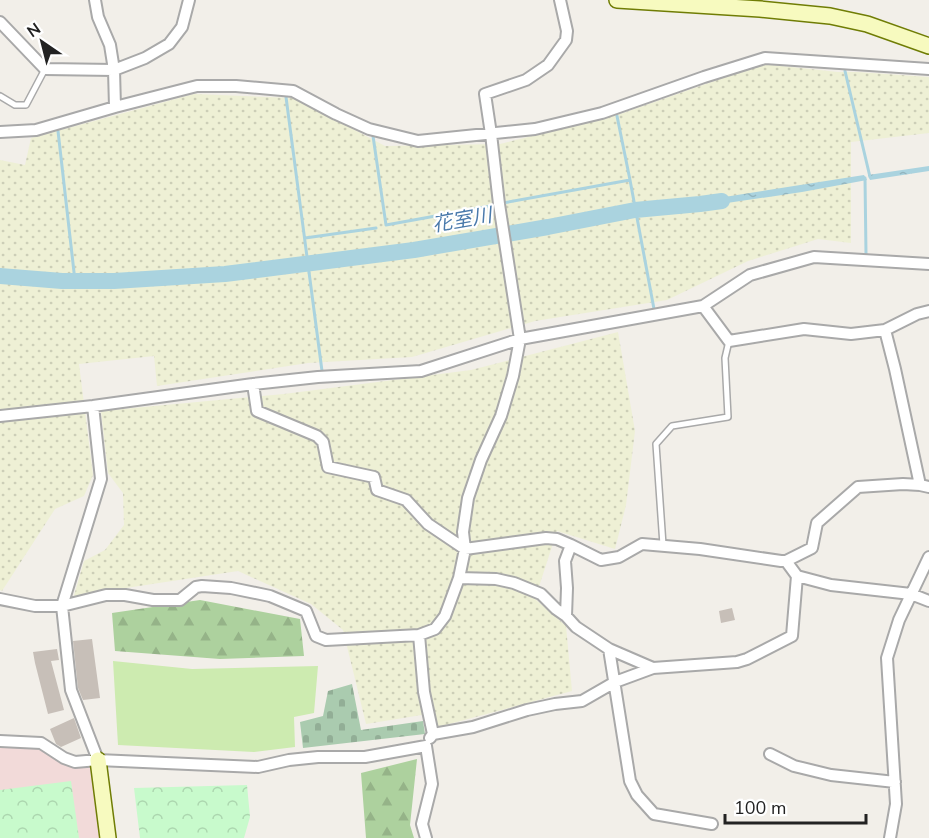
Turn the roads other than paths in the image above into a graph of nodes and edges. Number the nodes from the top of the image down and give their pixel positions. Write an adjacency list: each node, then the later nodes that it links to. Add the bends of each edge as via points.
1 (95, 0): 9 (street)
2 (188, 0): 9 (street, via 182,27 169,44)
3 (560, 0): 13 (street, via 566,40 548,65 526,80 485,94)
4 (617, 0): 6 (main road, via 830,16 867,24)
5 (0, 22): 7 (street)
6 (929, 46)
7 (45, 69): 9 (street); 10 (lane, via 26,105 15,105)
8 (929, 69): 13 (street, via 765,58 602,113 535,129)
9 (114, 70): 11 (street)
10 (0, 96)
11 (115, 107): 12 (street, via 36,130); 13 (street, via 197,86 236,86 293,91 369,129 418,141)
12 (0, 132)
13 (491, 134): 18 (street)
14 (929, 264): 15 (street, via 814,256 750,275)
15 (703, 306): 18 (street); 19 (street)
16 (929, 311): 17 (street)
17 (885, 330): 19 (street, via 851,334 804,329); 23 (street)
18 (520, 339): 20 (street, via 421,371); 26 (street, via 501,416 468,498)
19 (729, 341): 25 (lane, via 725,358 728,417 672,426 657,444)
20 (252, 384): 21 (street); 26 (street, via 257,411 317,436 323,442 328,467 374,477 377,490 406,500 428,524)
21 (93, 406): 22 (street); 34 (street, via 101,479)
22 (0, 416)
23 (924, 486): 28 (street, via 858,487 817,524 812,548)
24 (571, 545): 25 (street, via 601,560 619,557 642,544); 26 (street, via 546,538); 35 (street, via 565,561)
25 (663, 545): 28 (street)
26 (465, 549): 30 (street)
27 (929, 557): 31 (street)
28 (786, 561): 29 (street)
29 (797, 576): 31 (street, via 831,585); 38 (street, via 792,636 736,662)
30 (459, 578): 35 (street, via 514,583 541,594); 36 (street, via 445,615 435,629)
31 (911, 594): 33 (street); 45 (street, via 898,620 887,658)
32 (0, 599): 34 (street, via 35,606)
33 (929, 601)
34 (62, 606): 36 (street, via 106,595 180,600 196,587 231,588 270,596 306,611 316,636 326,640); 44 (street, via 71,690)
35 (566, 616): 37 (street)
36 (419, 635): 40 (street, via 424,692)
37 (609, 649): 38 (street); 39 (street)
38 (653, 668): 39 (street)
39 (615, 682): 40 (street, via 582,701 527,710 473,727); 46 (street, via 630,781 637,795 654,813)
40 (433, 734): 42 (street)
41 (0, 741): 44 (street, via 41,743 75,762)
42 (426, 746): 44 (street, via 365,757 318,757 258,767); 48 (street, via 432,784 422,824)
43 (770, 754): 45 (street, via 794,766 831,775)
44 (98, 760): 47 (main road)
45 (895, 782): 49 (street)
46 (712, 824)
47 (108, 838)
48 (426, 838)
49 (890, 838)

